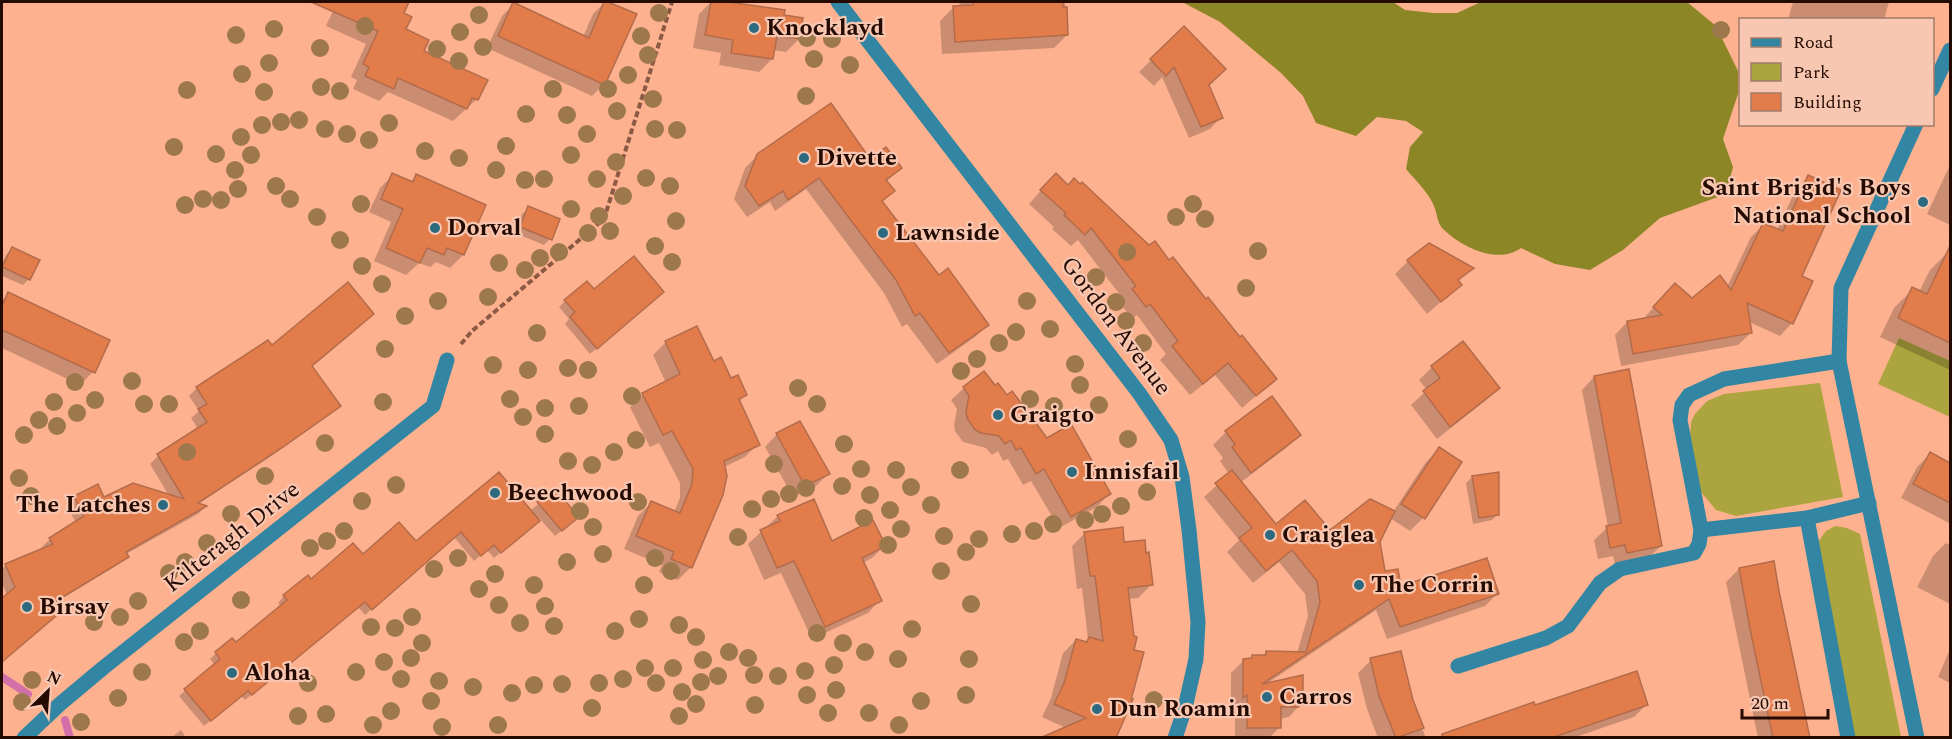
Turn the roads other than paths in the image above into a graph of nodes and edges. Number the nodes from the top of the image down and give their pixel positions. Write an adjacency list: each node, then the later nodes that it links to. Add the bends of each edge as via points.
1 (838, 2): 12 (street, Gordon Avenue, via 1171,440 1182,477 1198,622 1196,659)
2 (1950, 50): 3 (street)
3 (1934, 85)
4 (1915, 126): 6 (street, via 1841,288)
5 (447, 360): 11 (street, Kilteragh Drive, via 433,406 104,668)
6 (1839, 361): 7 (street); 9 (street, via 1724,379 1689,394 1682,405 1680,420)
7 (1869, 503): 8 (street); 14 (street)
8 (1807, 518): 9 (street); 13 (street)
9 (1700, 537): 10 (street, via 1691,555 1620,569 1600,583 1568,626 1546,638)
10 (1458, 666)
11 (24, 738)
12 (1175, 738)
13 (1848, 738)
14 (1917, 738)

